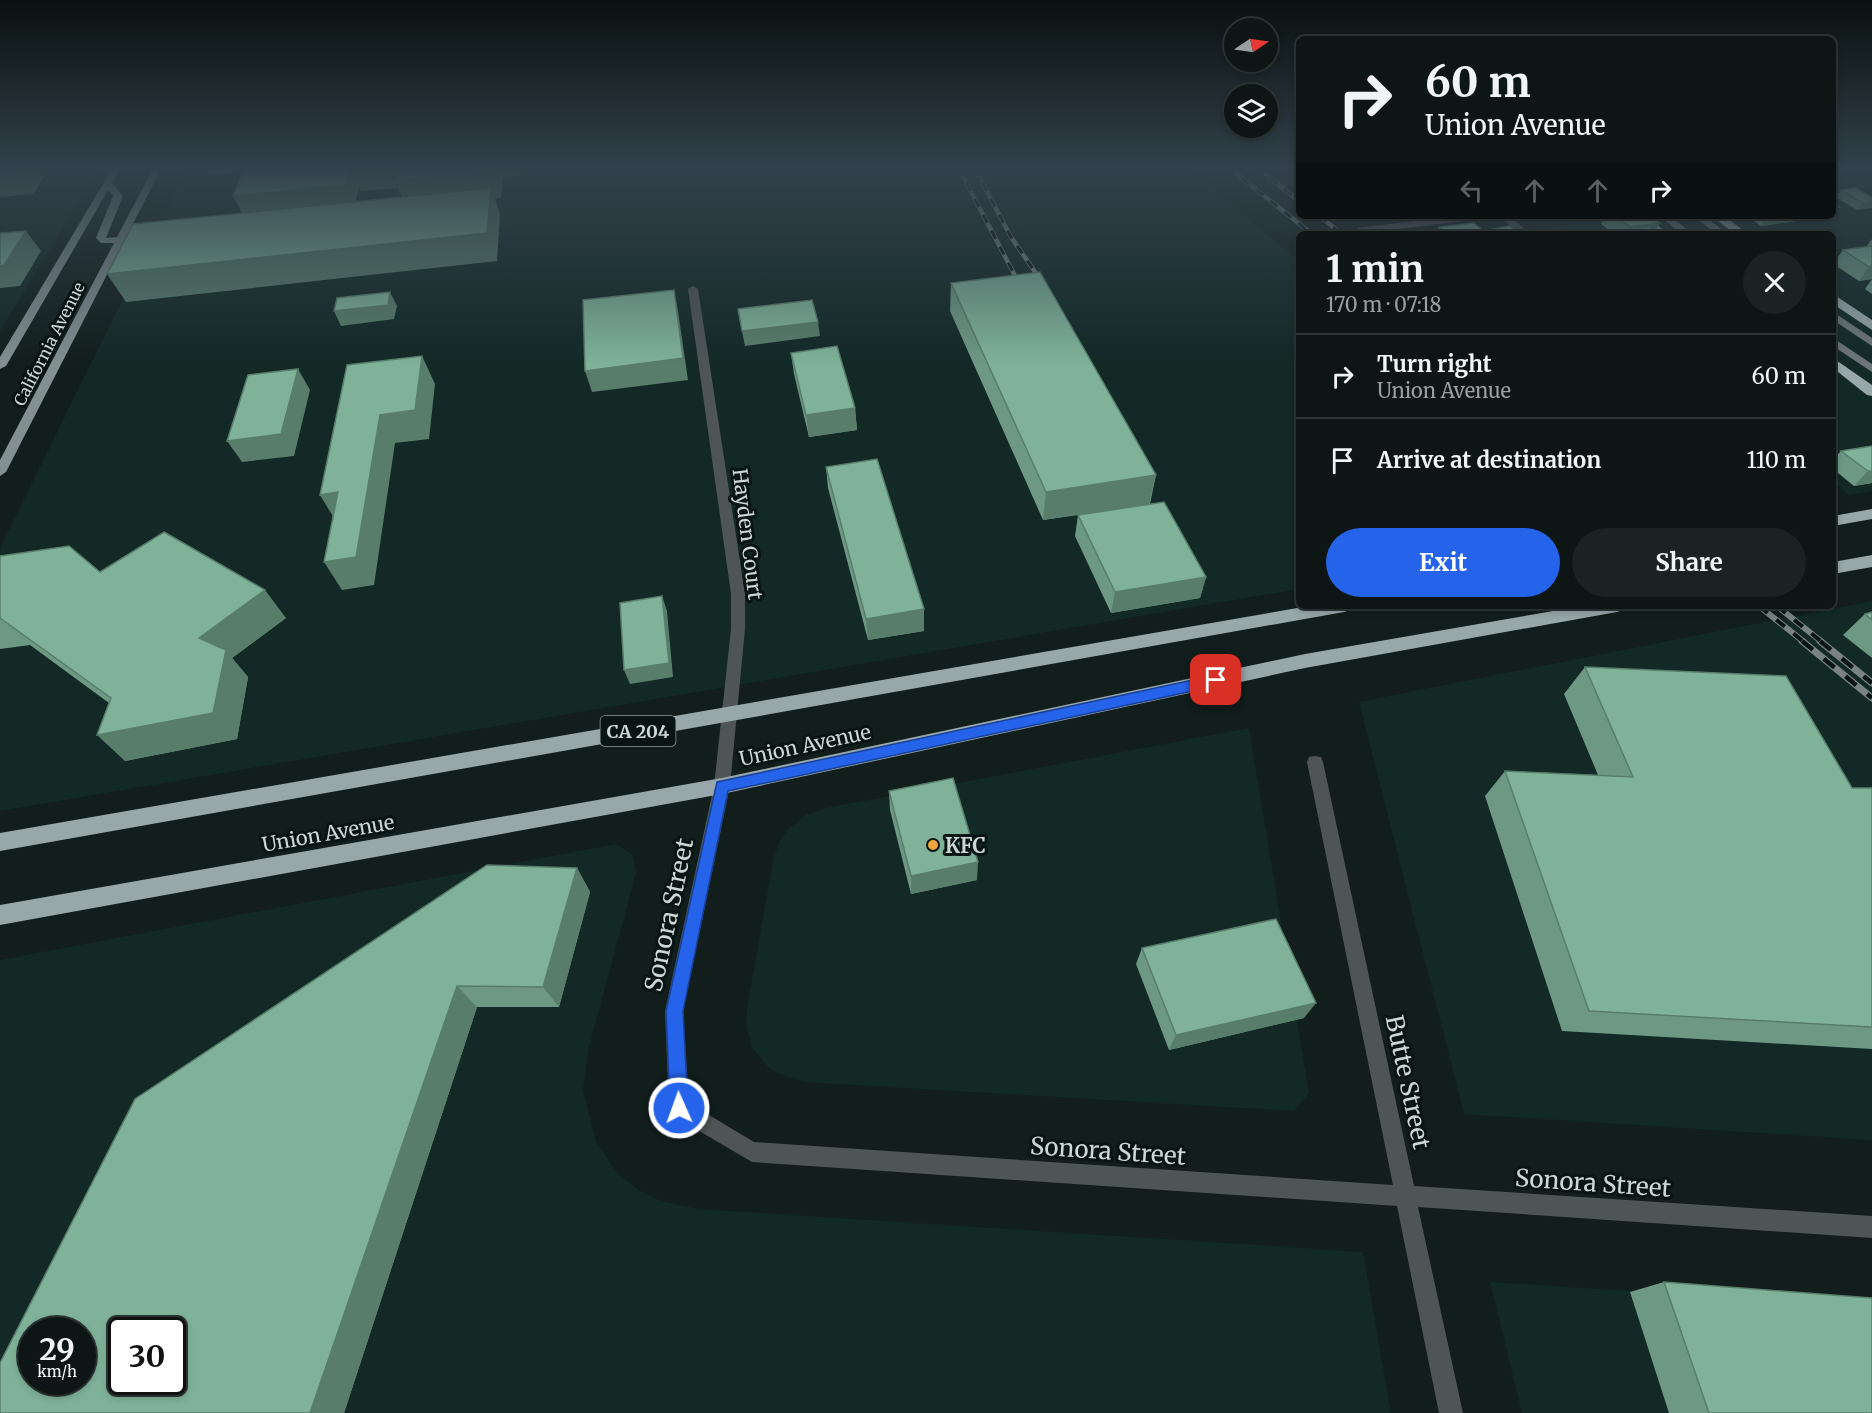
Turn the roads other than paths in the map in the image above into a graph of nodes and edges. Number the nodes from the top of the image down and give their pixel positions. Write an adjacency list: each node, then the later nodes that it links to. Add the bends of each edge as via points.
1 (78, 233): 12 (main road, California Avenue)
2 (103, 233): 4 (main road, via 104,241)
3 (124, 233): 4 (main road, California Avenue)
4 (120, 240): 15 (main road, California Avenue)
5 (693, 289): 22 (street, Hayden Court, via 738,594)
6 (1836, 300): 8 (highway)
7 (1836, 317): 10 (main road)
8 (1872, 326)
9 (1836, 343): 13 (main road)
10 (1872, 344)
11 (1836, 364): 14 (highway)
12 (0, 366)
13 (1872, 369)
14 (1872, 392)
15 (0, 472)
16 (1872, 514): 17 (highway)
17 (1836, 520)
18 (1872, 561): 19 (highway)
19 (1836, 567)
20 (1327, 609): 22 (highway, Union Avenue / CA 204)
21 (1600, 609): 24 (highway, Union Avenue, via 1305,662)
22 (729, 715): 24 (street, Hayden Court); 25 (highway, Union Avenue / CA 204)
23 (1315, 762): 27 (street, Butte Street)
24 (722, 786): 26 (highway, Union Avenue); 27 (street, Sonora Street, via 674,1011 679,1108 752,1152)
25 (0, 842)
26 (0, 915)
27 (1406, 1197): 28 (street, Sonora Street); 29 (street, Butte Street)
28 (1872, 1227)
29 (1451, 1413)

